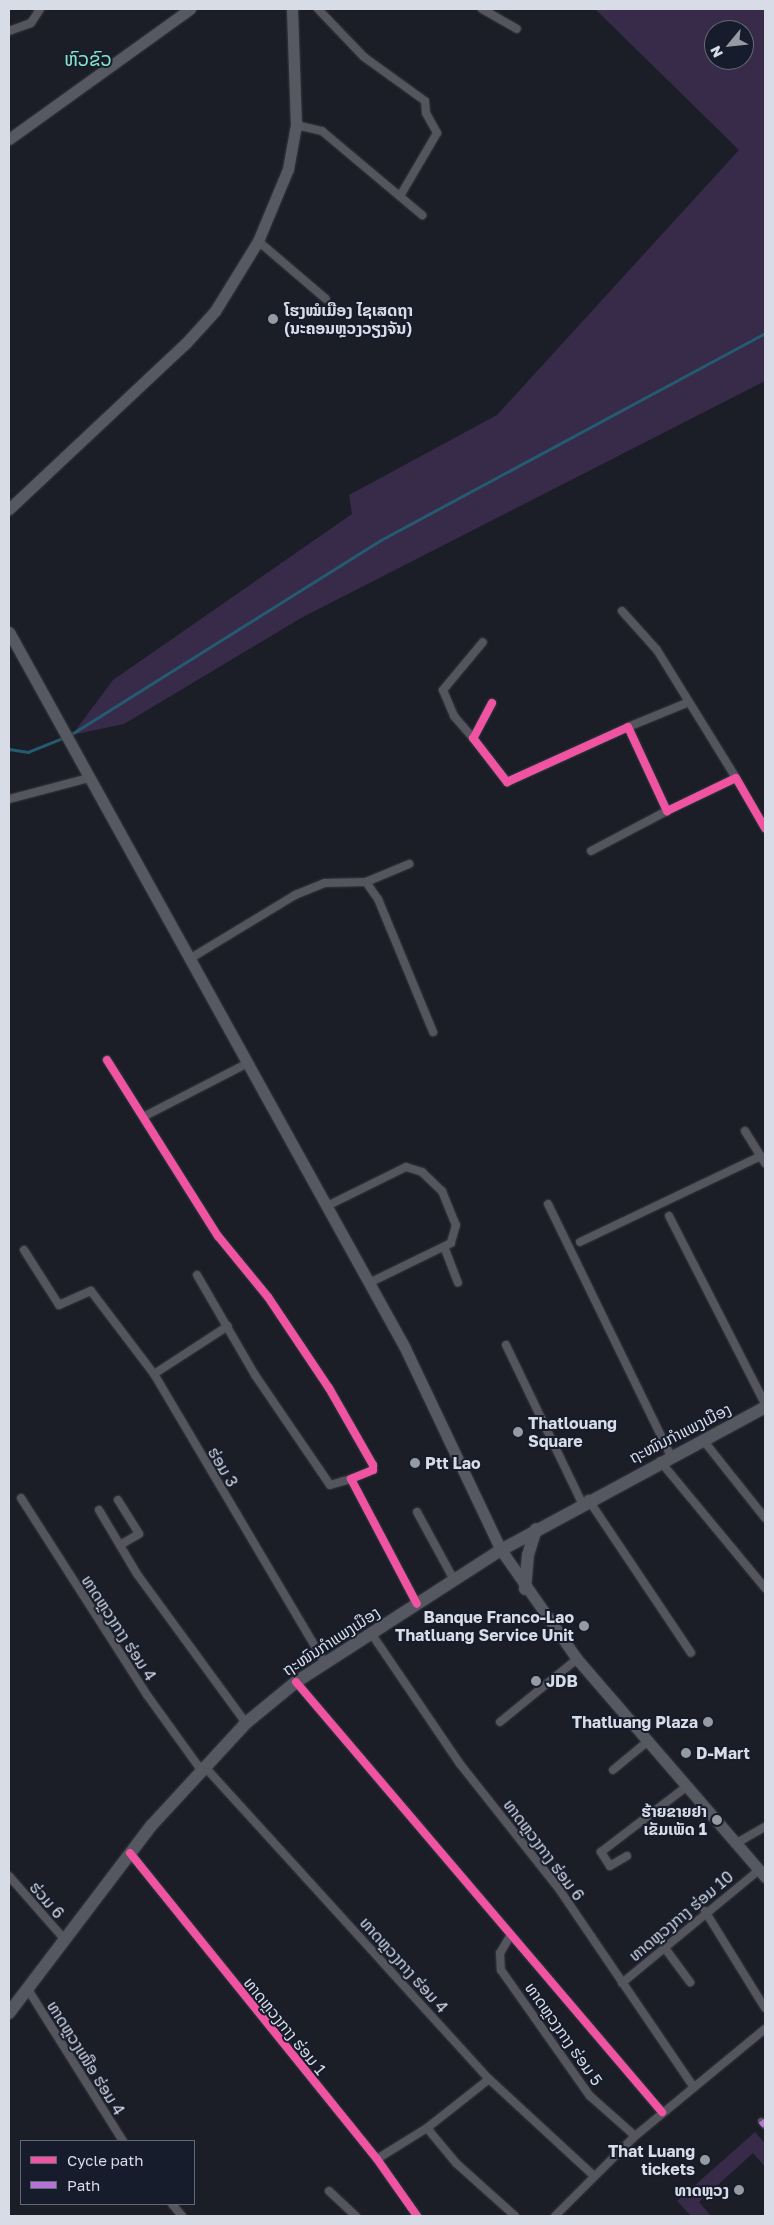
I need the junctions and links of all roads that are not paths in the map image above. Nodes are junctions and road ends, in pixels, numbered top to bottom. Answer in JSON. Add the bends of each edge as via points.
{"nodes":[{"id":1,"x":40,"y":9,"type":"edge"},
{"id":2,"x":190,"y":9,"type":"edge"},
{"id":3,"x":292,"y":9,"type":"edge"},
{"id":4,"x":318,"y":9,"type":"edge"},
{"id":5,"x":482,"y":9,"type":"edge"},
{"id":6,"x":517,"y":28,"type":"dead end"},
{"id":7,"x":9,"y":31,"type":"edge"},
{"id":8,"x":296,"y":126,"type":"junction"},
{"id":9,"x":9,"y":139,"type":"edge"},
{"id":10,"x":400,"y":196,"type":"junction"},
{"id":11,"x":422,"y":215,"type":"dead end"},
{"id":12,"x":258,"y":242,"type":"junction"},
{"id":13,"x":326,"y":299,"type":"dead end"},
{"id":14,"x":9,"y":509,"type":"edge"},
{"id":15,"x":622,"y":611,"type":"dead end"},
{"id":16,"x":9,"y":632,"type":"edge"},
{"id":17,"x":483,"y":642,"type":"dead end"},
{"id":18,"x":689,"y":702,"type":"junction"},
{"id":19,"x":492,"y":703,"type":"dead end"},
{"id":20,"x":628,"y":728,"type":"junction"},
{"id":21,"x":473,"y":738,"type":"junction"},
{"id":22,"x":89,"y":778,"type":"junction"},
{"id":23,"x":736,"y":778,"type":"junction"},
{"id":24,"x":9,"y":799,"type":"edge"},
{"id":25,"x":667,"y":811,"type":"junction"},
{"id":26,"x":765,"y":828,"type":"edge"},
{"id":27,"x":590,"y":851,"type":"dead end"},
{"id":28,"x":410,"y":864,"type":"dead end"},
{"id":29,"x":366,"y":882,"type":"junction"},
{"id":30,"x":191,"y":958,"type":"junction"},
{"id":31,"x":433,"y":1032,"type":"dead end"},
{"id":32,"x":107,"y":1060,"type":"dead end"},
{"id":33,"x":248,"y":1063,"type":"junction"},
{"id":34,"x":143,"y":1117,"type":"junction"},
{"id":35,"x":745,"y":1131,"type":"dead end"},
{"id":36,"x":761,"y":1156,"type":"junction"},
{"id":37,"x":765,"y":1163,"type":"edge"},
{"id":38,"x":548,"y":1204,"type":"dead end"},
{"id":39,"x":327,"y":1206,"type":"junction"},
{"id":40,"x":669,"y":1216,"type":"dead end"},
{"id":41,"x":580,"y":1242,"type":"dead end"},
{"id":42,"x":445,"y":1249,"type":"junction"},
{"id":43,"x":24,"y":1250,"type":"dead end"},
{"id":44,"x":197,"y":1275,"type":"dead end"},
{"id":45,"x":369,"y":1283,"type":"junction"},
{"id":46,"x":458,"y":1283,"type":"dead end"},
{"id":47,"x":228,"y":1326,"type":"junction"},
{"id":48,"x":506,"y":1345,"type":"dead end"},
{"id":49,"x":154,"y":1374,"type":"junction"},
{"id":50,"x":765,"y":1406,"type":"edge"},
{"id":51,"x":703,"y":1440,"type":"junction"},
{"id":52,"x":666,"y":1458,"type":"junction"},
{"id":53,"x":351,"y":1479,"type":"junction"},
{"id":54,"x":21,"y":1498,"type":"dead end"},
{"id":55,"x":118,"y":1500,"type":"dead end"},
{"id":56,"x":585,"y":1501,"type":"junction"},
{"id":57,"x":98,"y":1510,"type":"dead end"},
{"id":58,"x":417,"y":1512,"type":"dead end"},
{"id":59,"x":765,"y":1518,"type":"edge"},
{"id":60,"x":536,"y":1529,"type":"junction"},
{"id":61,"x":120,"y":1545,"type":"junction"},
{"id":62,"x":501,"y":1550,"type":"junction"},
{"id":63,"x":454,"y":1580,"type":"junction"},
{"id":64,"x":525,"y":1588,"type":"junction"},
{"id":65,"x":765,"y":1588,"type":"edge"},
{"id":66,"x":418,"y":1604,"type":"junction"},
{"id":67,"x":371,"y":1633,"type":"junction"},
{"id":68,"x":691,"y":1653,"type":"dead end"},
{"id":69,"x":577,"y":1659,"type":"junction"},
{"id":70,"x":324,"y":1661,"type":"junction"},
{"id":71,"x":296,"y":1682,"type":"junction"},
{"id":72,"x":500,"y":1722,"type":"dead end"},
{"id":73,"x":246,"y":1723,"type":"junction"},
{"id":74,"x":648,"y":1741,"type":"junction"},
{"id":75,"x":203,"y":1768,"type":"junction"},
{"id":76,"x":613,"y":1770,"type":"dead end"},
{"id":77,"x":686,"y":1787,"type":"junction"},
{"id":78,"x":765,"y":1827,"type":"edge"},
{"id":79,"x":735,"y":1844,"type":"junction"},
{"id":80,"x":130,"y":1853,"type":"junction"},
{"id":81,"x":627,"y":1856,"type":"dead end"},
{"id":82,"x":762,"y":1874,"type":"edge"},
{"id":83,"x":9,"y":1876,"type":"edge"},
{"id":84,"x":705,"y":1911,"type":"junction"},
{"id":85,"x":510,"y":1936,"type":"junction"},
{"id":86,"x":65,"y":1940,"type":"junction"},
{"id":87,"x":664,"y":1947,"type":"junction"},
{"id":88,"x":690,"y":1982,"type":"dead end"},
{"id":89,"x":622,"y":1983,"type":"junction"},
{"id":90,"x":27,"y":1988,"type":"junction"},
{"id":91,"x":765,"y":2008,"type":"edge"},
{"id":92,"x":9,"y":2012,"type":"edge"},
{"id":93,"x":765,"y":2029,"type":"edge"},
{"id":94,"x":489,"y":2079,"type":"junction"},
{"id":95,"x":693,"y":2086,"type":"junction"},
{"id":96,"x":662,"y":2112,"type":"junction"},
{"id":97,"x":427,"y":2128,"type":"junction"},
{"id":98,"x":635,"y":2136,"type":"junction"},
{"id":99,"x":122,"y":2140,"type":"edge"},
{"id":100,"x":377,"y":2159,"type":"junction"},
{"id":101,"x":592,"y":2174,"type":"junction"},
{"id":102,"x":329,"y":2191,"type":"dead end"},
{"id":103,"x":173,"y":2205,"type":"edge"},
{"id":104,"x":182,"y":2216,"type":"edge"},
{"id":105,"x":356,"y":2216,"type":"edge"},
{"id":106,"x":417,"y":2216,"type":"edge"},
{"id":107,"x":515,"y":2216,"type":"edge"},
{"id":108,"x":555,"y":2216,"type":"edge"}],
"edges":[{"from":1,"to":7,"type":"street","via":[[32,23]]},
{"from":2,"to":9,"type":"main road"},
{"from":3,"to":8,"type":"main road"},
{"from":4,"to":10,"type":"street","via":[[364,57],[425,101],[426,113],[437,133]]},
{"from":5,"to":6,"type":"street"},
{"from":8,"to":10,"type":"street","via":[[322,131]]},
{"from":8,"to":12,"type":"main road","via":[[288,169]]},
{"from":10,"to":11,"type":"street"},
{"from":12,"to":13,"type":"street"},
{"from":12,"to":14,"type":"main road","via":[[215,311],[185,344]]},
{"from":15,"to":18,"type":"street","via":[[657,650]]},
{"from":16,"to":22,"type":"main road"},
{"from":17,"to":21,"type":"street","via":[[443,690],[454,716]]},
{"from":18,"to":20,"type":"street"},
{"from":18,"to":23,"type":"street"},
{"from":19,"to":21,"type":"street"},
{"from":20,"to":21,"type":"street","via":[[507,782]]},
{"from":20,"to":25,"type":"street"},
{"from":22,"to":24,"type":"street"},
{"from":22,"to":30,"type":"main road"},
{"from":23,"to":25,"type":"street"},
{"from":23,"to":26,"type":"street"},
{"from":25,"to":27,"type":"street"},
{"from":28,"to":29,"type":"street"},
{"from":29,"to":30,"type":"street","via":[[325,884],[296,895]]},
{"from":29,"to":31,"type":"street","via":[[378,899]]},
{"from":30,"to":33,"type":"main road"},
{"from":32,"to":34,"type":"street"},
{"from":33,"to":34,"type":"street"},
{"from":33,"to":39,"type":"main road"},
{"from":34,"to":53,"type":"street","via":[[218,1236],[268,1297],[329,1388],[373,1465],[373,1470]]},
{"from":35,"to":36,"type":"street"},
{"from":36,"to":37,"type":"street"},
{"from":36,"to":41,"type":"street"},
{"from":38,"to":52,"type":"street"},
{"from":39,"to":42,"type":"street","via":[[406,1167],[416,1169],[442,1191],[454,1216],[456,1233]]},
{"from":39,"to":45,"type":"main road"},
{"from":40,"to":50,"type":"street"},
{"from":42,"to":45,"type":"street"},
{"from":42,"to":46,"type":"street"},
{"from":43,"to":49,"type":"street","name":"ຮ່ອມ 3","via":[[59,1305],[91,1291]]},
{"from":44,"to":47,"type":"street"},
{"from":45,"to":62,"type":"main road"},
{"from":47,"to":49,"type":"street"},
{"from":47,"to":53,"type":"street","via":[[330,1485]]},
{"from":48,"to":56,"type":"street"},
{"from":49,"to":70,"type":"street","name":"ຮ່ອມ 3"},
{"from":50,"to":51,"type":"main road","name":"ຖະໜົນກຳແພງເມືອງ"},
{"from":51,"to":52,"type":"main road","name":"ຖະໜົນກຳແພງເມືອງ"},
{"from":51,"to":59,"type":"street"},
{"from":52,"to":56,"type":"main road","name":"ຖະໜົນກຳແພງເມືອງ"},
{"from":52,"to":65,"type":"street"},
{"from":53,"to":66,"type":"street"},
{"from":54,"to":75,"type":"street","name":"ທາດຫຼວງກາງ ຮ່ອມ 4","via":[[146,1695]]},
{"from":55,"to":61,"type":"street","via":[[139,1534]]},
{"from":56,"to":60,"type":"main road","name":"ຖະໜົນກຳແພງເມືອງ"},
{"from":56,"to":68,"type":"street"},
{"from":57,"to":61,"type":"street"},
{"from":58,"to":63,"type":"street"},
{"from":60,"to":62,"type":"main road","name":"ຖະໜົນກຳແພງເມືອງ"},
{"from":60,"to":64,"type":"main road","via":[[528,1555]]},
{"from":61,"to":73,"type":"street"},
{"from":62,"to":63,"type":"main road","name":"ຖະໜົນກຳແພງເມືອງ"},
{"from":62,"to":64,"type":"main road"},
{"from":63,"to":66,"type":"main road","name":"ຖະໜົນກຳແພງເມືອງ"},
{"from":64,"to":69,"type":"main road"},
{"from":66,"to":67,"type":"main road","name":"ຖະໜົນກຳແພງເມືອງ"},
{"from":67,"to":70,"type":"main road","name":"ຖະໜົນກຳແພງເມືອງ"},
{"from":67,"to":89,"type":"street","name":"ທາດຫຼວງກາງ ຮ່ອມ 6","via":[[460,1764],[559,1889]]},
{"from":69,"to":72,"type":"street"},
{"from":69,"to":74,"type":"main road"},
{"from":70,"to":71,"type":"main road","name":"ຖະໜົນກຳແພງເມືອງ"},
{"from":71,"to":73,"type":"main road","name":"ຖະໜົນກຳແພງເມືອງ"},
{"from":71,"to":85,"type":"street"},
{"from":73,"to":75,"type":"main road","name":"ຖະໜົນກຳແພງເມືອງ"},
{"from":74,"to":76,"type":"street"},
{"from":74,"to":77,"type":"main road"},
{"from":75,"to":80,"type":"main road","name":"ຖະໜົນກຳແພງເມືອງ"},
{"from":75,"to":94,"type":"street","name":"ທາດຫຼວງກາງ ຮ່ອມ 4"},
{"from":77,"to":79,"type":"main road"},
{"from":77,"to":81,"type":"street","via":[[601,1852],[610,1866]]},
{"from":78,"to":79,"type":"street"},
{"from":79,"to":82,"type":"main road"},
{"from":80,"to":86,"type":"main road","name":"ຖະໜົນກຳແພງເມືອງ"},
{"from":80,"to":100,"type":"street","name":"ທາດຫຼວງກາງ ຮ່ອມ 1"},
{"from":82,"to":84,"type":"street","name":"ທາດຫຼວງກາງ ຮ່ອມ 10"},
{"from":83,"to":86,"type":"street","name":"ຮ່ວມ 6"},
{"from":84,"to":87,"type":"street","name":"ທາດຫຼວງກາງ ຮ່ອມ 10"},
{"from":84,"to":91,"type":"street"},
{"from":85,"to":96,"type":"street"},
{"from":85,"to":98,"type":"street","name":"ທາດຫຼວງກາງ ຮ່ອມ 5","via":[[500,1953],[501,1970],[590,2096]]},
{"from":86,"to":90,"type":"main road","name":"ຖະໜົນກຳແພງເມືອງ"},
{"from":87,"to":88,"type":"street"},
{"from":87,"to":89,"type":"street","name":"ທາດຫຼວງກາງ ຮ່ອມ 10"},
{"from":89,"to":95,"type":"street","name":"ທາດຫຼວງກາງ ຮ່ອມ 6"},
{"from":90,"to":92,"type":"main road","name":"ຖະໜົນກຳແພງເມືອງ"},
{"from":90,"to":99,"type":"street","name":"ທາດຫຼວງເໜືອ ຮ່ອມ 4"},
{"from":93,"to":95,"type":"street"},
{"from":94,"to":97,"type":"street"},
{"from":94,"to":101,"type":"street","name":"ທາດຫຼວງກາງ ຮ່ອມ 4"},
{"from":95,"to":96,"type":"street"},
{"from":96,"to":98,"type":"street"},
{"from":97,"to":100,"type":"street"},
{"from":97,"to":107,"type":"street","via":[[456,2163]]},
{"from":98,"to":101,"type":"street"},
{"from":100,"to":106,"type":"street","name":"ທາດຫຼວງກາງ ຮ່ອມ 1"},
{"from":101,"to":108,"type":"street"},
{"from":102,"to":105,"type":"street"},
{"from":103,"to":104,"type":"street"}]}
